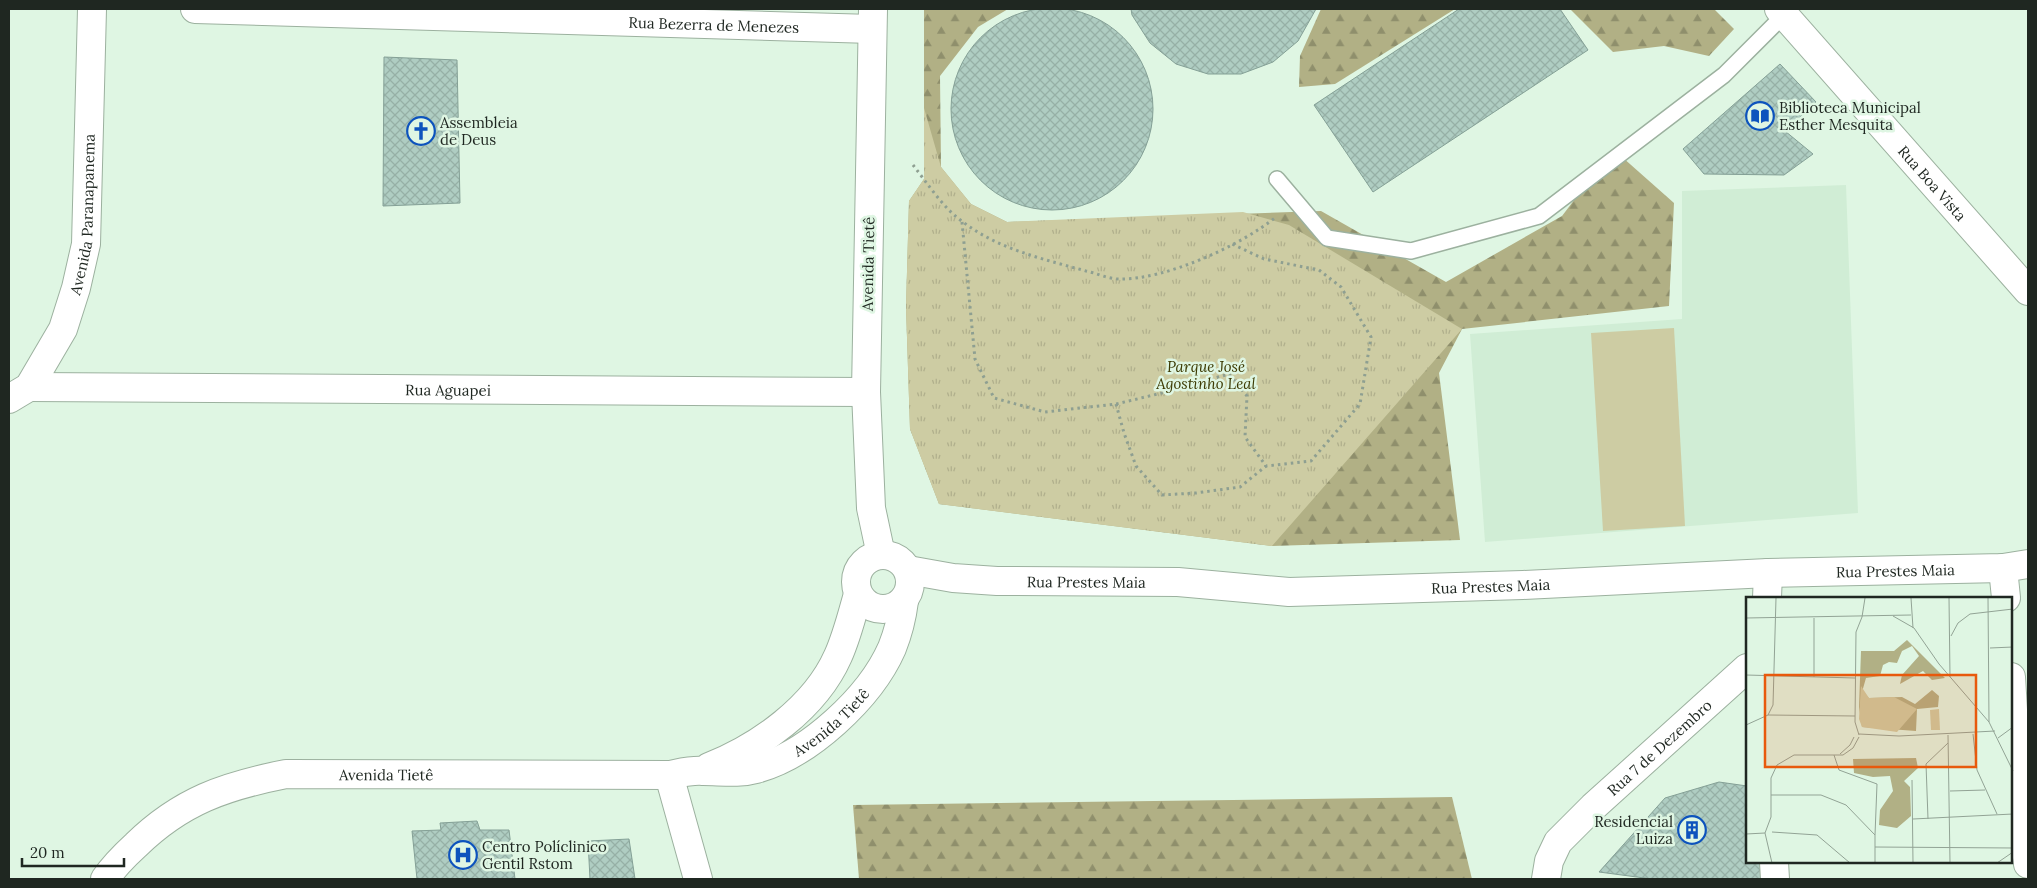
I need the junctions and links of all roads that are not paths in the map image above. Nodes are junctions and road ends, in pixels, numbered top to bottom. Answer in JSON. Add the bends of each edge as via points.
{"nodes":[{"id":1,"x":92,"y":9,"type":"edge"},
{"id":2,"x":195,"y":9,"type":"edge"},
{"id":3,"x":1782,"y":11,"type":"edge"},
{"id":4,"x":471,"y":13,"type":"edge"},
{"id":5,"x":872,"y":19,"type":"edge"},
{"id":6,"x":1277,"y":179,"type":"dead end"},
{"id":7,"x":2028,"y":291,"type":"edge"},
{"id":8,"x":866,"y":392,"type":"junction"},
{"id":9,"x":19,"y":393,"type":"edge"},
{"id":10,"x":871,"y":560,"type":"junction"},
{"id":11,"x":2016,"y":566,"type":"edge"},
{"id":12,"x":1767,"y":586,"type":"edge"},
{"id":13,"x":906,"y":589,"type":"junction"},
{"id":14,"x":858,"y":594,"type":"junction"},
{"id":15,"x":2006,"y":597,"type":"edge"},
{"id":16,"x":1746,"y":669,"type":"edge"},
{"id":17,"x":2012,"y":693,"type":"edge"},
{"id":18,"x":701,"y":770,"type":"junction"},
{"id":19,"x":669,"y":774,"type":"junction"},
{"id":20,"x":1774,"y":863,"type":"edge"},
{"id":21,"x":2028,"y":864,"type":"edge"},
{"id":22,"x":105,"y":879,"type":"edge"},
{"id":23,"x":698,"y":879,"type":"edge"},
{"id":24,"x":1546,"y":879,"type":"edge"},
{"id":25,"x":1775,"y":879,"type":"edge"}],
"edges":[{"from":1,"to":9,"type":"street","name":"Avenida Paranapanema","via":[[86,244],[62,329]]},
{"from":2,"to":4,"type":"street","name":"Rua Bezerra de Menezes"},
{"from":3,"to":6,"type":"lane","via":[[1724,75],[1539,216],[1411,252],[1326,238]]},
{"from":3,"to":7,"type":"street","name":"Rua Boa Vista"},
{"from":4,"to":5,"type":"street","name":"Rua Bezerra de Menezes"},
{"from":5,"to":8,"type":"street","name":"Avenida Tietê"},
{"from":8,"to":9,"type":"street","name":"Rua Aguapei"},
{"from":8,"to":10,"type":"street","name":"Avenida Tietê"},
{"from":10,"to":13,"type":"street","via":[[901,561]]},
{"from":10,"to":14,"type":"street","via":[[857,574]]},
{"from":11,"to":12,"type":"street","name":"Rua Prestes Maia"},
{"from":11,"to":15,"type":"street"},
{"from":12,"to":13,"type":"street","name":"Rua Prestes Maia","via":[[1523,585],[1289,592],[1178,582],[953,578]]},
{"from":13,"to":14,"type":"street","via":[[895,607],[884,610],[864,602]]},
{"from":13,"to":18,"type":"street","name":"Avenida Tietê","via":[[899,628],[879,673],[835,724],[784,759],[756,769],[736,773]]},
{"from":14,"to":18,"type":"street","name":"Avenida Tietê","via":[[837,658],[825,679],[799,709],[764,739]]},
{"from":16,"to":24,"type":"street","name":"Rua 7 de Dezembro","via":[[1558,842],[1549,861]]},
{"from":17,"to":21,"type":"street","via":[[2018,792]]},
{"from":18,"to":19,"type":"street","name":"Avenida Tietê"},
{"from":19,"to":22,"type":"street","name":"Avenida Tietê","via":[[331,773],[277,776],[211,794],[175,811],[113,866]]},
{"from":19,"to":23,"type":"street"},
{"from":20,"to":25,"type":"street"}]}
